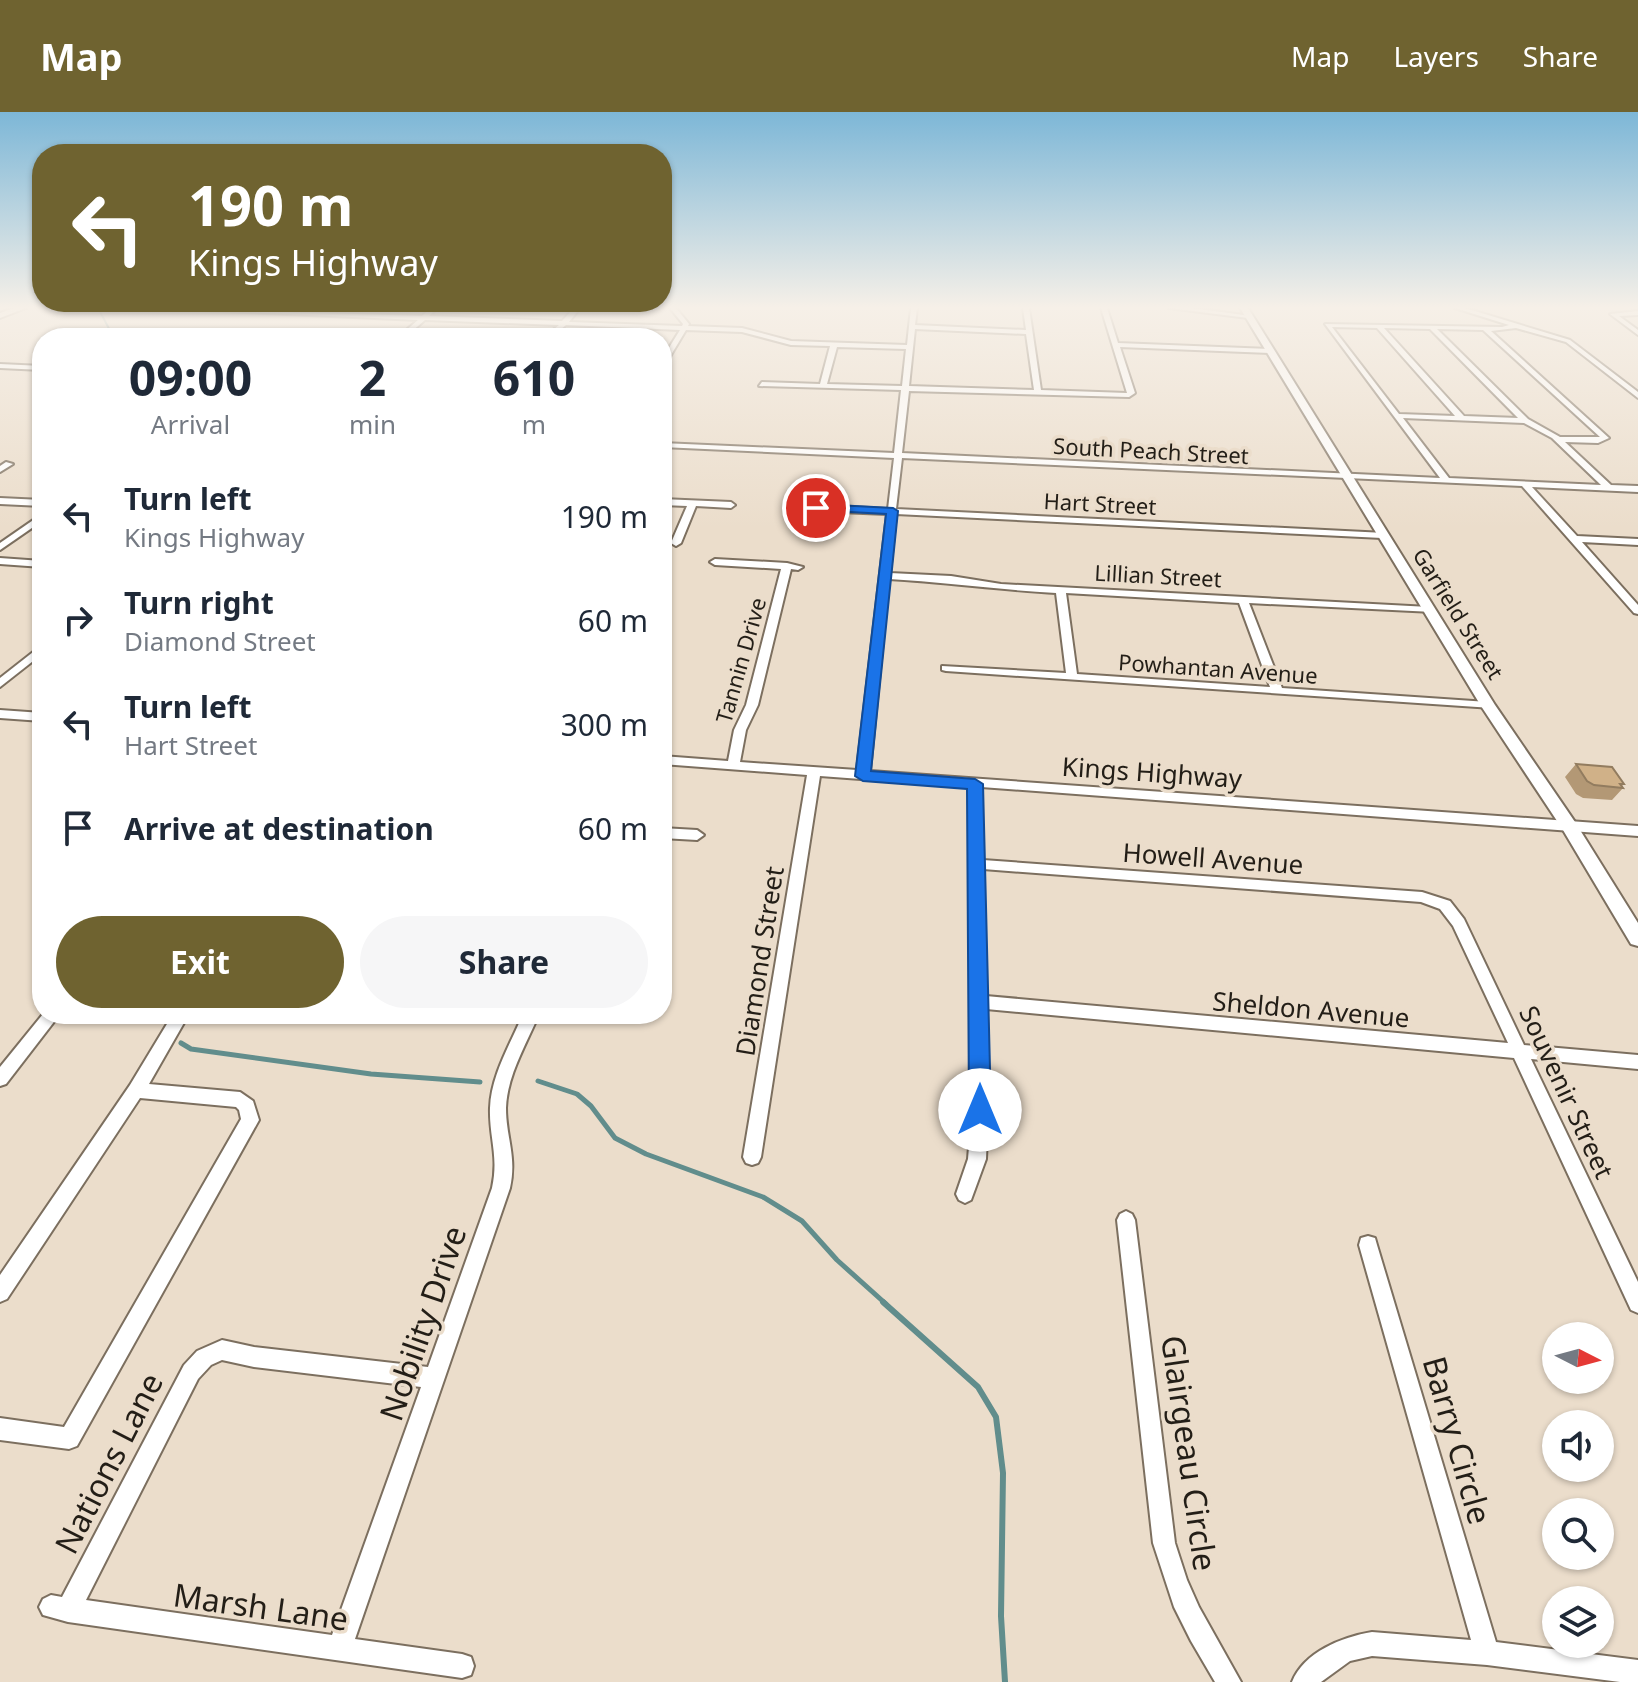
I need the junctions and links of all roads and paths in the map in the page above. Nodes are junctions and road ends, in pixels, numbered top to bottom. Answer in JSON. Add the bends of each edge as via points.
{"nodes":[{"id":1,"x":824,"y":381,"type":"edge"},
{"id":2,"x":906,"y":381,"type":"edge"},
{"id":3,"x":1036,"y":381,"type":"edge"},
{"id":4,"x":1127,"y":381,"type":"edge"},
{"id":5,"x":1288,"y":381,"type":"edge"},
{"id":6,"x":1371,"y":381,"type":"edge"},
{"id":7,"x":1428,"y":381,"type":"edge"},
{"id":8,"x":1485,"y":381,"type":"edge"},
{"id":9,"x":1543,"y":381,"type":"edge"},
{"id":10,"x":1619,"y":381,"type":"edge"},
{"id":11,"x":762,"y":384,"type":"dead end"},
{"id":12,"x":823,"y":385,"type":"junction"},
{"id":13,"x":905,"y":387,"type":"junction"},
{"id":14,"x":1038,"y":393,"type":"junction"},
{"id":15,"x":1638,"y":396,"type":"edge"},
{"id":16,"x":1398,"y":416,"type":"junction"},
{"id":17,"x":1462,"y":419,"type":"junction"},
{"id":18,"x":1525,"y":421,"type":"junction"},
{"id":19,"x":1559,"y":439,"type":"junction"},
{"id":20,"x":672,"y":445,"type":"edge"},
{"id":21,"x":897,"y":456,"type":"junction"},
{"id":22,"x":9,"y":464,"type":"dead end"},
{"id":23,"x":0,"y":470,"type":"edge"},
{"id":24,"x":1345,"y":477,"type":"junction"},
{"id":25,"x":1447,"y":481,"type":"junction"},
{"id":26,"x":1525,"y":484,"type":"junction"},
{"id":27,"x":1609,"y":488,"type":"junction"},
{"id":28,"x":1638,"y":489,"type":"edge"},
{"id":29,"x":0,"y":501,"type":"edge"},
{"id":30,"x":672,"y":502,"type":"edge"},
{"id":31,"x":32,"y":503,"type":"edge"},
{"id":32,"x":693,"y":503,"type":"junction"},
{"id":33,"x":731,"y":505,"type":"dead end"},
{"id":34,"x":816,"y":508,"type":"dead end"},
{"id":35,"x":893,"y":511,"type":"junction"},
{"id":36,"x":32,"y":524,"type":"edge"},
{"id":37,"x":1382,"y":535,"type":"junction"},
{"id":38,"x":1573,"y":539,"type":"junction"},
{"id":39,"x":1638,"y":542,"type":"edge"},
{"id":40,"x":676,"y":543,"type":"dead end"},
{"id":41,"x":0,"y":547,"type":"edge"},
{"id":42,"x":0,"y":561,"type":"edge"},
{"id":43,"x":715,"y":562,"type":"dead end"},
{"id":44,"x":32,"y":563,"type":"edge"},
{"id":45,"x":886,"y":576,"type":"junction"},
{"id":46,"x":1061,"y":590,"type":"junction"},
{"id":47,"x":1243,"y":600,"type":"junction"},
{"id":48,"x":1429,"y":610,"type":"junction"},
{"id":49,"x":1638,"y":611,"type":"edge"},
{"id":50,"x":32,"y":657,"type":"edge"},
{"id":51,"x":946,"y":668,"type":"dead end"},
{"id":52,"x":1072,"y":675,"type":"junction"},
{"id":53,"x":0,"y":684,"type":"edge"},
{"id":54,"x":1277,"y":691,"type":"junction"},
{"id":55,"x":1488,"y":706,"type":"junction"},
{"id":56,"x":0,"y":714,"type":"edge"},
{"id":57,"x":32,"y":716,"type":"edge"},
{"id":58,"x":672,"y":761,"type":"edge"},
{"id":59,"x":733,"y":765,"type":"junction"},
{"id":60,"x":814,"y":772,"type":"junction"},
{"id":61,"x":863,"y":776,"type":"junction"},
{"id":62,"x":975,"y":784,"type":"junction"},
{"id":63,"x":1569,"y":826,"type":"junction"},
{"id":64,"x":1638,"y":831,"type":"edge"},
{"id":65,"x":672,"y":834,"type":"edge"},
{"id":66,"x":697,"y":835,"type":"dead end"},
{"id":67,"x":976,"y":864,"type":"junction"},
{"id":68,"x":1445,"y":905,"type":"joint"},
{"id":69,"x":1638,"y":939,"type":"edge"},
{"id":70,"x":980,"y":1002,"type":"junction"},
{"id":71,"x":44,"y":1024,"type":"edge"},
{"id":72,"x":175,"y":1024,"type":"edge"},
{"id":73,"x":527,"y":1024,"type":"edge"},
{"id":74,"x":1520,"y":1052,"type":"junction"},
{"id":75,"x":1638,"y":1062,"type":"edge"},
{"id":76,"x":0,"y":1079,"type":"edge"},
{"id":77,"x":136,"y":1090,"type":"junction"},
{"id":78,"x":752,"y":1157,"type":"dead end"},
{"id":79,"x":965,"y":1194,"type":"dead end"},
{"id":80,"x":1126,"y":1220,"type":"dead end"},
{"id":81,"x":1368,"y":1245,"type":"dead end"},
{"id":82,"x":0,"y":1292,"type":"edge"},
{"id":83,"x":1638,"y":1303,"type":"edge"},
{"id":84,"x":434,"y":1378,"type":"junction"},
{"id":85,"x":0,"y":1429,"type":"edge"},
{"id":86,"x":60,"y":1609,"type":"joint"},
{"id":87,"x":339,"y":1649,"type":"junction"},
{"id":88,"x":1487,"y":1653,"type":"junction"},
{"id":89,"x":462,"y":1666,"type":"dead end"},
{"id":90,"x":1638,"y":1672,"type":"edge"},
{"id":91,"x":1229,"y":1682,"type":"edge"},
{"id":92,"x":1304,"y":1682,"type":"edge"}],
"edges":[{"from":1,"to":12,"type":"street"},
{"from":2,"to":13,"type":"street"},
{"from":3,"to":14,"type":"street"},
{"from":4,"to":14,"type":"street","via":[[1129,395]]},
{"from":5,"to":24,"type":"main road","name":"Garfield Street"},
{"from":6,"to":16,"type":"street"},
{"from":7,"to":17,"type":"street"},
{"from":8,"to":18,"type":"street"},
{"from":9,"to":19,"type":"street","via":[[1605,438]]},
{"from":10,"to":15,"type":"street"},
{"from":11,"to":12,"type":"street"},
{"from":12,"to":13,"type":"street"},
{"from":13,"to":14,"type":"street"},
{"from":13,"to":21,"type":"street"},
{"from":16,"to":17,"type":"street"},
{"from":16,"to":25,"type":"street"},
{"from":17,"to":18,"type":"street"},
{"from":18,"to":19,"type":"street"},
{"from":19,"to":27,"type":"street"},
{"from":20,"to":21,"type":"street","name":"South Peach Street"},
{"from":21,"to":24,"type":"street","name":"South Peach Street"},
{"from":21,"to":35,"type":"street"},
{"from":22,"to":23,"type":"street"},
{"from":24,"to":25,"type":"street","name":"South Peach Street"},
{"from":24,"to":37,"type":"main road","name":"Garfield Street"},
{"from":25,"to":26,"type":"street","name":"South Peach Street"},
{"from":26,"to":27,"type":"street","name":"South Peach Street"},
{"from":26,"to":38,"type":"street"},
{"from":27,"to":28,"type":"street","name":"South Peach Street"},
{"from":29,"to":31,"type":"street"},
{"from":30,"to":32,"type":"street"},
{"from":32,"to":33,"type":"street"},
{"from":32,"to":40,"type":"street"},
{"from":34,"to":35,"type":"street","name":"Hart Street"},
{"from":35,"to":37,"type":"street","name":"Hart Street"},
{"from":35,"to":45,"type":"street"},
{"from":36,"to":41,"type":"street"},
{"from":37,"to":48,"type":"main road","name":"Garfield Street"},
{"from":38,"to":39,"type":"street"},
{"from":38,"to":49,"type":"street"},
{"from":42,"to":44,"type":"street"},
{"from":43,"to":59,"type":"street","name":"Tannin Drive","via":[[793,566]]},
{"from":45,"to":46,"type":"street","name":"Lillian Street"},
{"from":45,"to":61,"type":"street"},
{"from":46,"to":47,"type":"street","name":"Lillian Street"},
{"from":46,"to":52,"type":"street"},
{"from":47,"to":48,"type":"street","name":"Lillian Street"},
{"from":47,"to":54,"type":"street"},
{"from":48,"to":55,"type":"main road","name":"Garfield Street"},
{"from":50,"to":53,"type":"street"},
{"from":51,"to":52,"type":"street","name":"Powhantan Avenue"},
{"from":52,"to":54,"type":"street","name":"Powhantan Avenue"},
{"from":54,"to":55,"type":"street","name":"Powhantan Avenue"},
{"from":55,"to":63,"type":"main road","name":"Garfield Street"},
{"from":56,"to":57,"type":"street"},
{"from":58,"to":59,"type":"street","name":"Kings Highway"},
{"from":59,"to":60,"type":"street","name":"Kings Highway"},
{"from":60,"to":61,"type":"street","name":"Kings Highway"},
{"from":60,"to":78,"type":"street","name":"Diamond Street"},
{"from":61,"to":62,"type":"street","name":"Kings Highway"},
{"from":62,"to":63,"type":"street","name":"Kings Highway"},
{"from":62,"to":67,"type":"street"},
{"from":63,"to":64,"type":"street","name":"Kings Highway"},
{"from":63,"to":69,"type":"main road","name":"Garfield Street"},
{"from":65,"to":66,"type":"street"},
{"from":67,"to":68,"type":"street","name":"Howell Avenue","via":[[1422,897]]},
{"from":67,"to":70,"type":"street"},
{"from":68,"to":74,"type":"street","name":"Souvenir Street","via":[[1459,923]]},
{"from":70,"to":74,"type":"street","name":"Sheldon Avenue"},
{"from":70,"to":79,"type":"street","via":[[977,1159]]},
{"from":71,"to":76,"type":"street"},
{"from":72,"to":77,"type":"street"},
{"from":73,"to":84,"type":"street","name":"Nobility Drive","via":[[500,1094],[507,1154],[504,1178]]},
{"from":74,"to":75,"type":"street","name":"Sheldon Avenue"},
{"from":74,"to":83,"type":"street","name":"Souvenir Street"},
{"from":77,"to":82,"type":"street"},
{"from":77,"to":85,"type":"street","via":[[240,1100],[250,1120],[69,1438]]},
{"from":80,"to":91,"type":"street","name":"Glairgeau Circle","via":[[1164,1543],[1190,1617]]},
{"from":81,"to":88,"type":"street","name":"Barry Circle"},
{"from":84,"to":86,"type":"street","name":"Nations Lane","via":[[213,1352],[191,1372]]},
{"from":84,"to":87,"type":"street","name":"Nobility Drive"},
{"from":86,"to":87,"type":"street","name":"Marsh Lane"},
{"from":87,"to":89,"type":"street","name":"Marsh Lane"},
{"from":88,"to":90,"type":"street"},
{"from":88,"to":92,"type":"street","via":[[1354,1646],[1331,1656]]}]}
